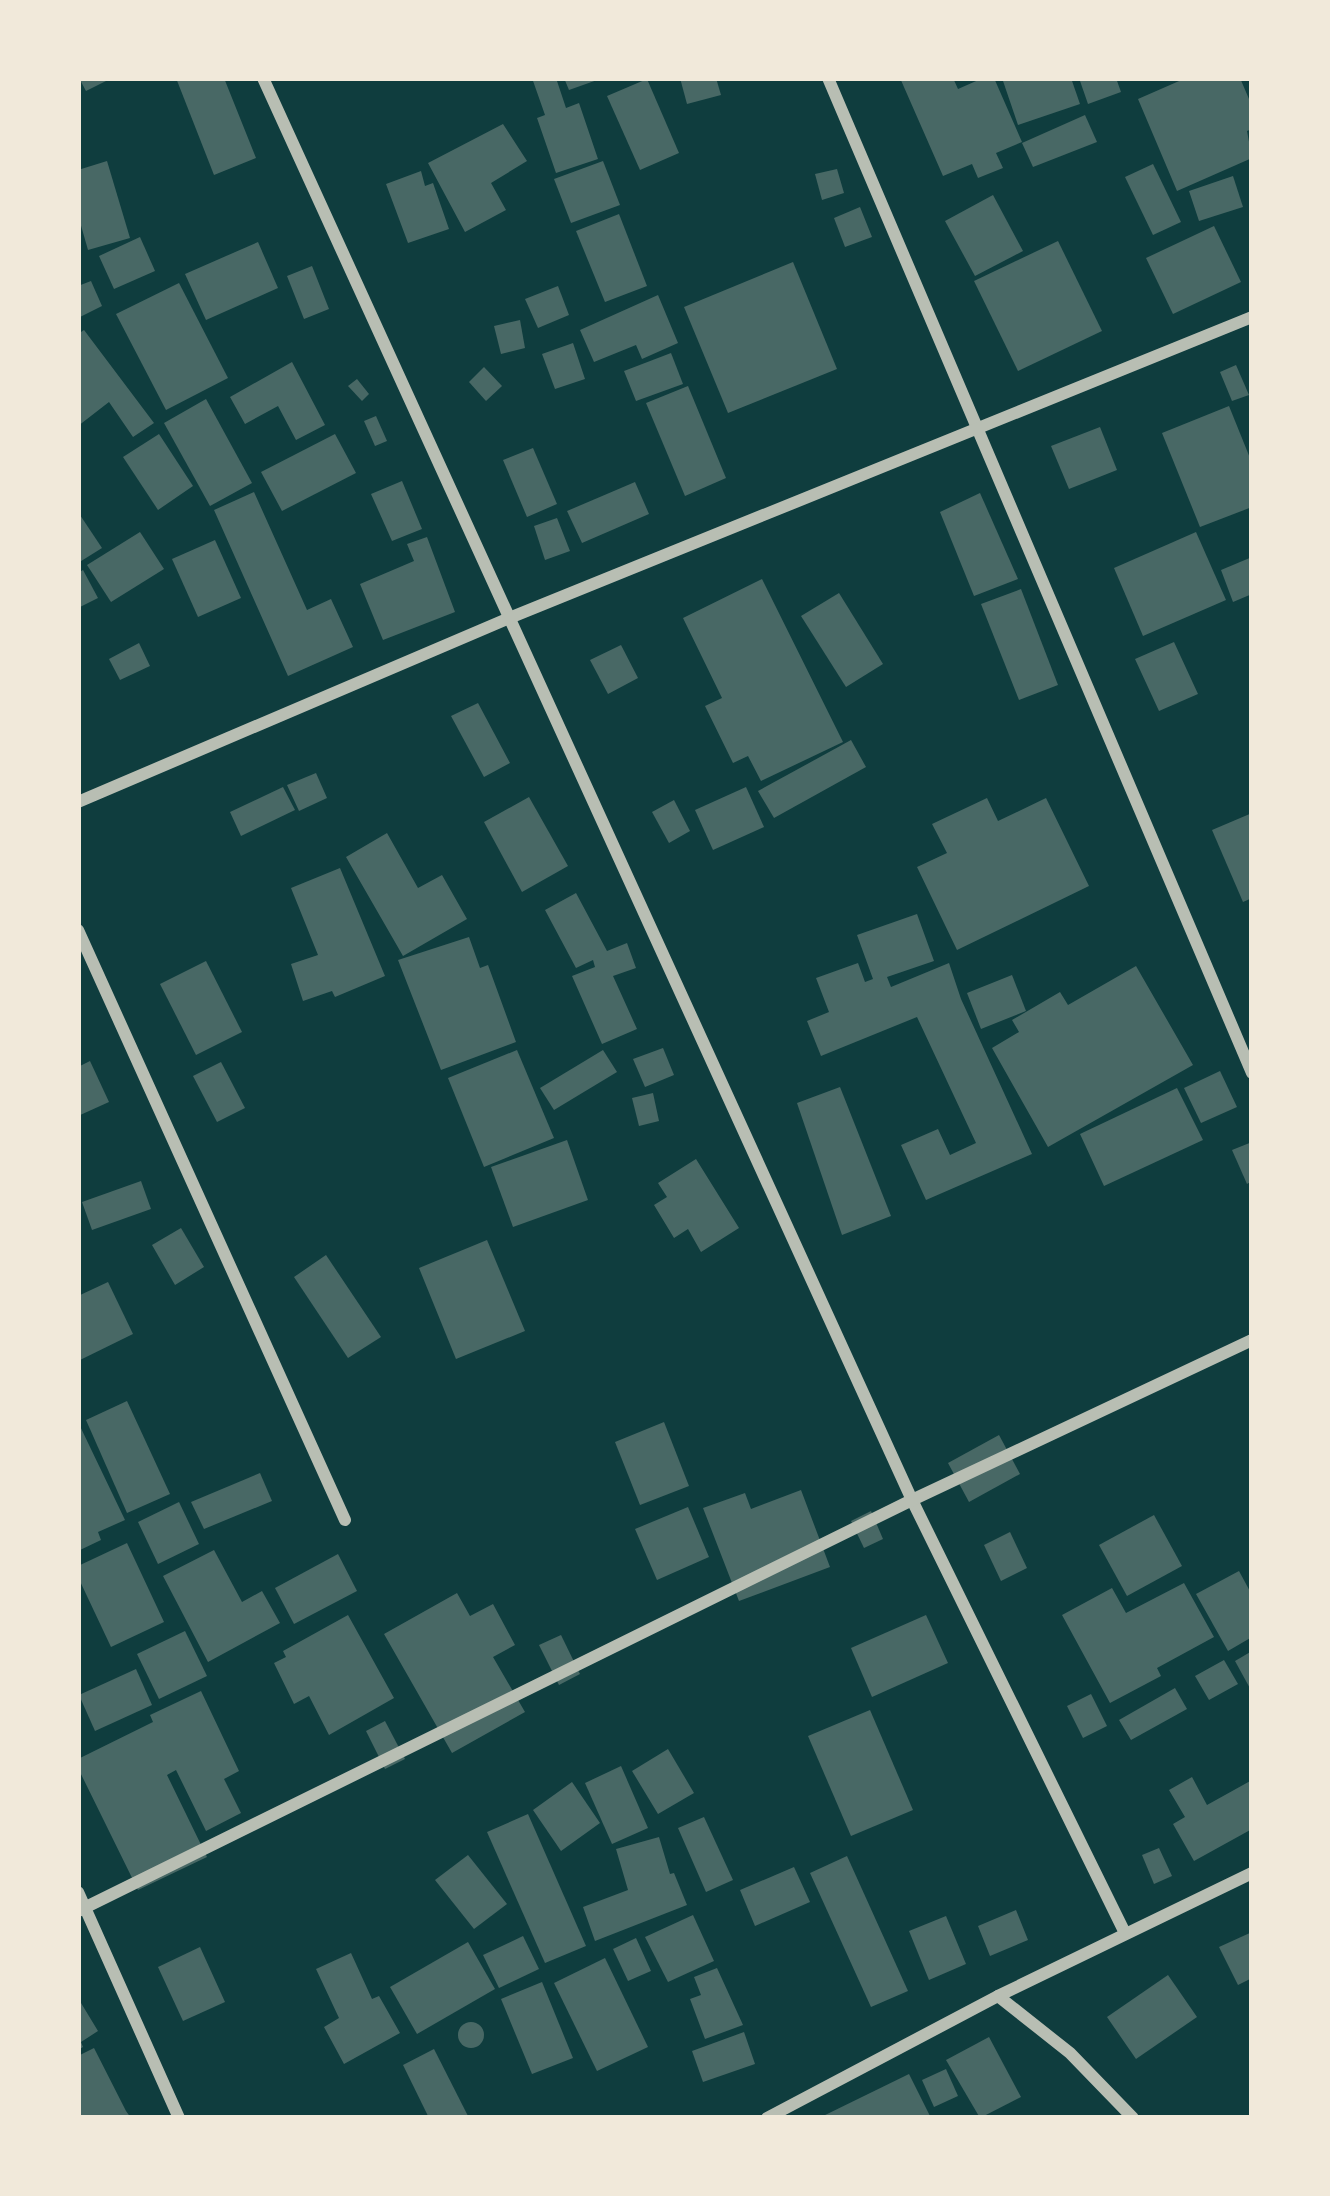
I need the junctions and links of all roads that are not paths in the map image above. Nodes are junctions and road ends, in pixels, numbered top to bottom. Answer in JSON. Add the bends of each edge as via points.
{"nodes":[{"id":1,"x":263,"y":78,"type":"edge"},
{"id":2,"x":828,"y":78,"type":"edge"},
{"id":3,"x":1252,"y":317,"type":"edge"},
{"id":4,"x":976,"y":429,"type":"junction"},
{"id":5,"x":507,"y":619,"type":"junction"},
{"id":6,"x":78,"y":802,"type":"edge"},
{"id":7,"x":78,"y":930,"type":"edge"},
{"id":8,"x":1252,"y":1073,"type":"edge"},
{"id":9,"x":1252,"y":1340,"type":"edge"},
{"id":10,"x":912,"y":1500,"type":"junction"},
{"id":11,"x":345,"y":1520,"type":"dead end"},
{"id":12,"x":1252,"y":1873,"type":"edge"},
{"id":13,"x":78,"y":1892,"type":"edge"},
{"id":14,"x":82,"y":1909,"type":"edge"},
{"id":15,"x":1125,"y":1933,"type":"junction"},
{"id":16,"x":998,"y":1996,"type":"junction"},
{"id":17,"x":179,"y":2118,"type":"edge"},
{"id":18,"x":766,"y":2118,"type":"edge"},
{"id":19,"x":1133,"y":2118,"type":"edge"}],
"edges":[{"from":1,"to":5,"type":"street"},
{"from":2,"to":4,"type":"street"},
{"from":3,"to":4,"type":"street"},
{"from":4,"to":5,"type":"street"},
{"from":4,"to":8,"type":"street"},
{"from":5,"to":6,"type":"street"},
{"from":5,"to":10,"type":"street"},
{"from":7,"to":11,"type":"street"},
{"from":9,"to":10,"type":"street"},
{"from":10,"to":14,"type":"street"},
{"from":10,"to":15,"type":"street"},
{"from":12,"to":15,"type":"street"},
{"from":13,"to":14,"type":"street"},
{"from":14,"to":17,"type":"street"},
{"from":15,"to":16,"type":"street"},
{"from":16,"to":18,"type":"street"},
{"from":16,"to":19,"type":"street"}]}
